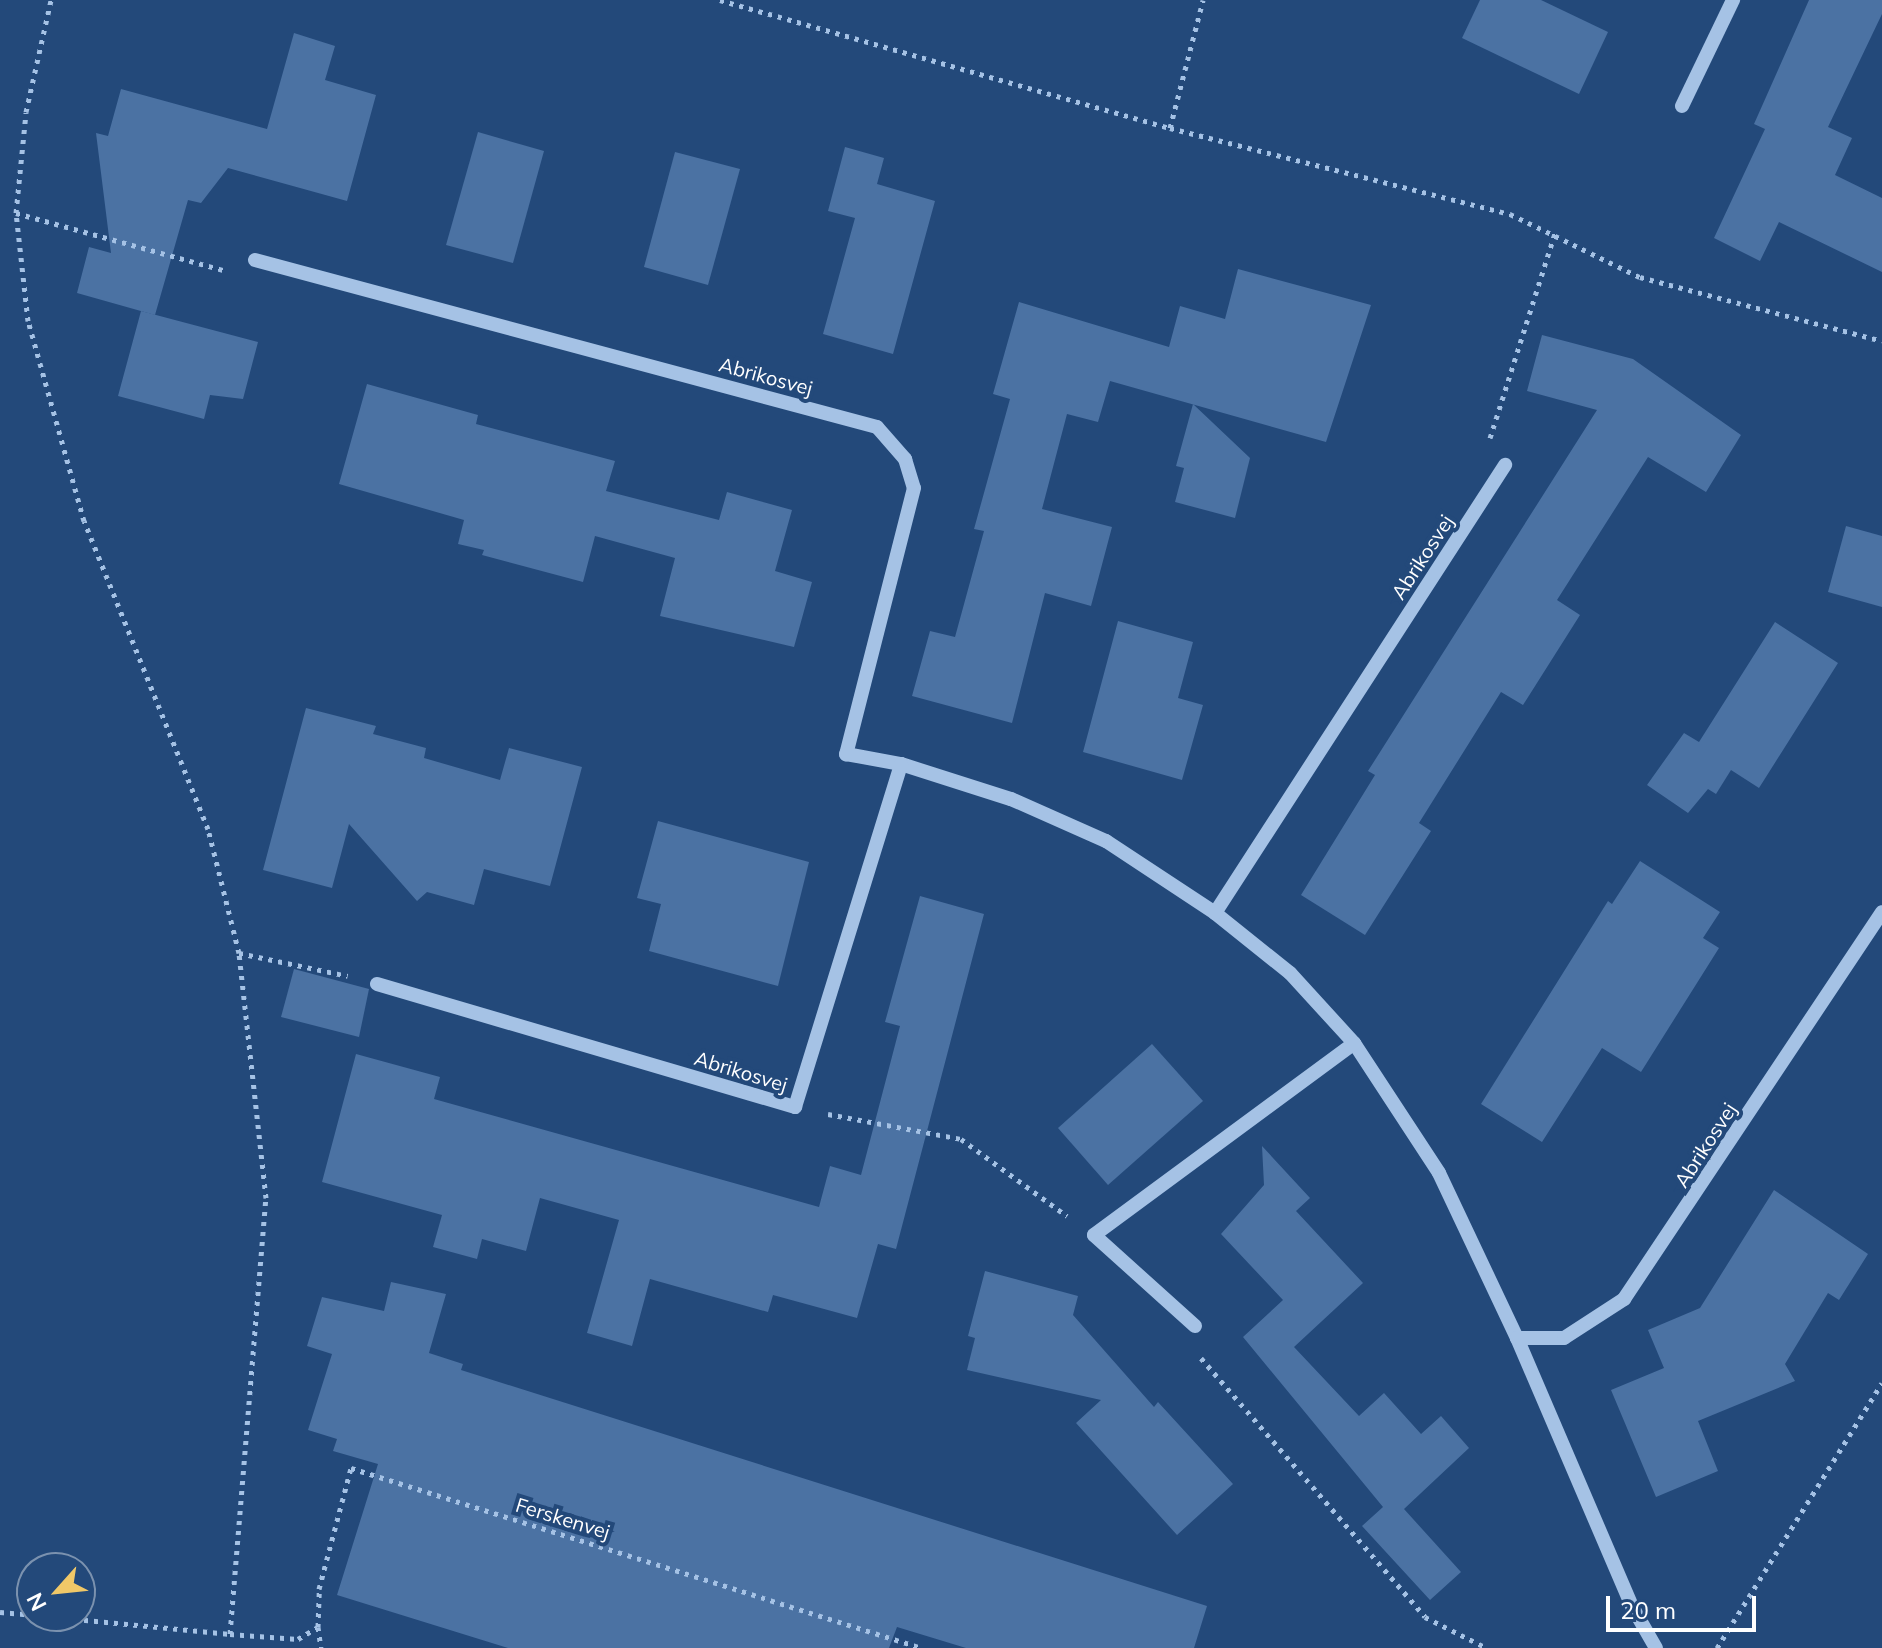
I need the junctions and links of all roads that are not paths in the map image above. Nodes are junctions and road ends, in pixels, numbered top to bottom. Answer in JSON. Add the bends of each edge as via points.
{"nodes":[{"id":1,"x":1733,"y":0,"type":"edge"},
{"id":2,"x":1682,"y":106,"type":"dead end"},
{"id":3,"x":255,"y":260,"type":"road end"},
{"id":4,"x":1505,"y":465,"type":"road end"},
{"id":5,"x":901,"y":764,"type":"junction"},
{"id":6,"x":1882,"y":912,"type":"edge"},
{"id":7,"x":1215,"y":913,"type":"junction"},
{"id":8,"x":377,"y":984,"type":"road end"},
{"id":9,"x":1354,"y":1043,"type":"junction"},
{"id":10,"x":1195,"y":1326,"type":"road end"},
{"id":11,"x":1517,"y":1338,"type":"junction"},
{"id":12,"x":1656,"y":1648,"type":"edge"}],
"edges":[{"from":1,"to":2,"type":"street"},
{"from":3,"to":5,"type":"street","name":"Abrikosvej","via":[[877,427],[905,459],[914,488],[846,754]]},
{"from":4,"to":7,"type":"street","name":"Abrikosvej"},
{"from":5,"to":7,"type":"street","name":"Abrikosvej","via":[[1011,799],[1106,841]]},
{"from":5,"to":8,"type":"street","name":"Abrikosvej","via":[[795,1107]]},
{"from":6,"to":11,"type":"street","name":"Abrikosvej","via":[[1624,1299],[1564,1338]]},
{"from":7,"to":9,"type":"street","name":"Abrikosvej","via":[[1290,973]]},
{"from":9,"to":10,"type":"street","via":[[1094,1235]]},
{"from":9,"to":11,"type":"street","name":"Abrikosvej","via":[[1439,1173]]},
{"from":11,"to":12,"type":"street","name":"Abrikosvej","via":[[1633,1608]]}]}
